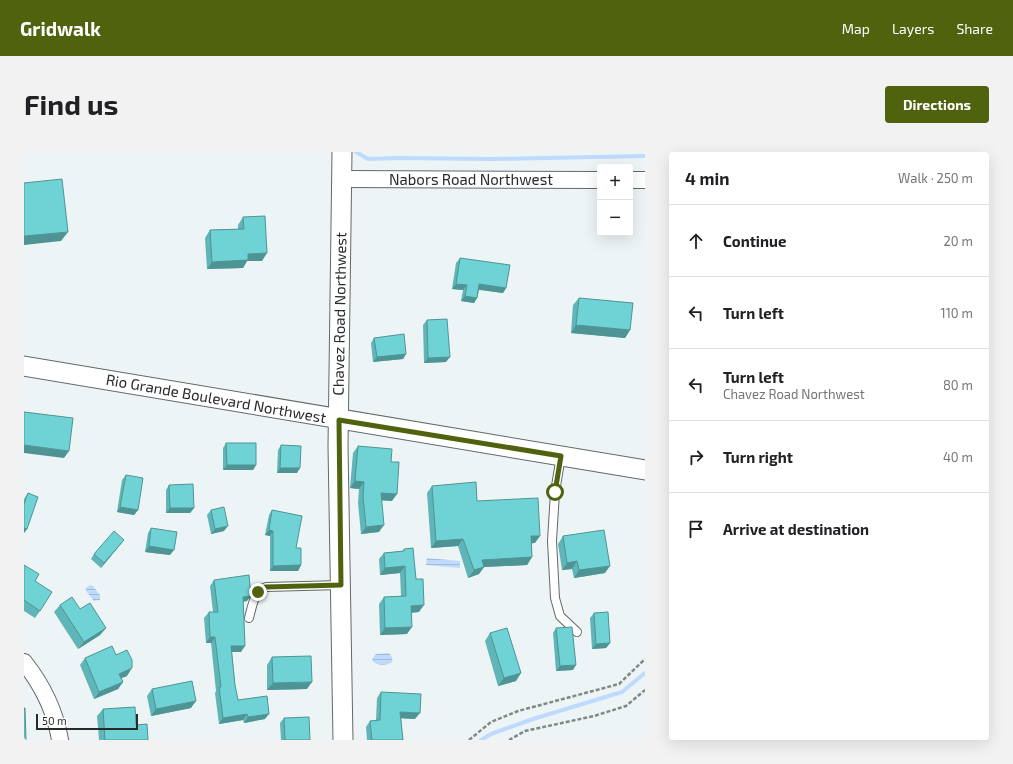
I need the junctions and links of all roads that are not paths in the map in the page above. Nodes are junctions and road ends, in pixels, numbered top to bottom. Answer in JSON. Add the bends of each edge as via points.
{"nodes":[{"id":1,"x":342,"y":152,"type":"edge"},
{"id":2,"x":342,"y":179,"type":"junction"},
{"id":3,"x":597,"y":180,"type":"edge"},
{"id":4,"x":633,"y":180,"type":"edge"},
{"id":5,"x":645,"y":180,"type":"edge"},
{"id":6,"x":24,"y":366,"type":"edge"},
{"id":7,"x":339,"y":420,"type":"junction"},
{"id":8,"x":561,"y":456,"type":"junction"},
{"id":9,"x":645,"y":470,"type":"edge"},
{"id":10,"x":341,"y":585,"type":"junction"},
{"id":11,"x":249,"y":618,"type":"dead end"},
{"id":12,"x":577,"y":632,"type":"dead end"},
{"id":13,"x":24,"y":662,"type":"edge"},
{"id":14,"x":60,"y":740,"type":"edge"},
{"id":15,"x":343,"y":740,"type":"edge"}],
"edges":[{"from":1,"to":2,"type":"street","name":"Chavez Road Northwest"},
{"from":2,"to":3,"type":"street","name":"Nabors Road Northwest"},
{"from":2,"to":7,"type":"street","name":"Chavez Road Northwest"},
{"from":4,"to":5,"type":"street"},
{"from":6,"to":7,"type":"street","name":"Rio Grande Boulevard Northwest"},
{"from":7,"to":8,"type":"street","name":"Rio Grande Boulevard Northwest"},
{"from":7,"to":10,"type":"street","name":"Chavez Road Northwest"},
{"from":8,"to":9,"type":"street","name":"Rio Grande Boulevard Northwest"},
{"from":8,"to":12,"type":"lane","via":[[555,492],[552,542],[555,598],[560,616]]},
{"from":10,"to":11,"type":"lane","via":[[261,588]]},
{"from":10,"to":15,"type":"street","name":"Chavez Road Northwest"},
{"from":13,"to":14,"type":"street","via":[[34,674],[50,703]]}]}
